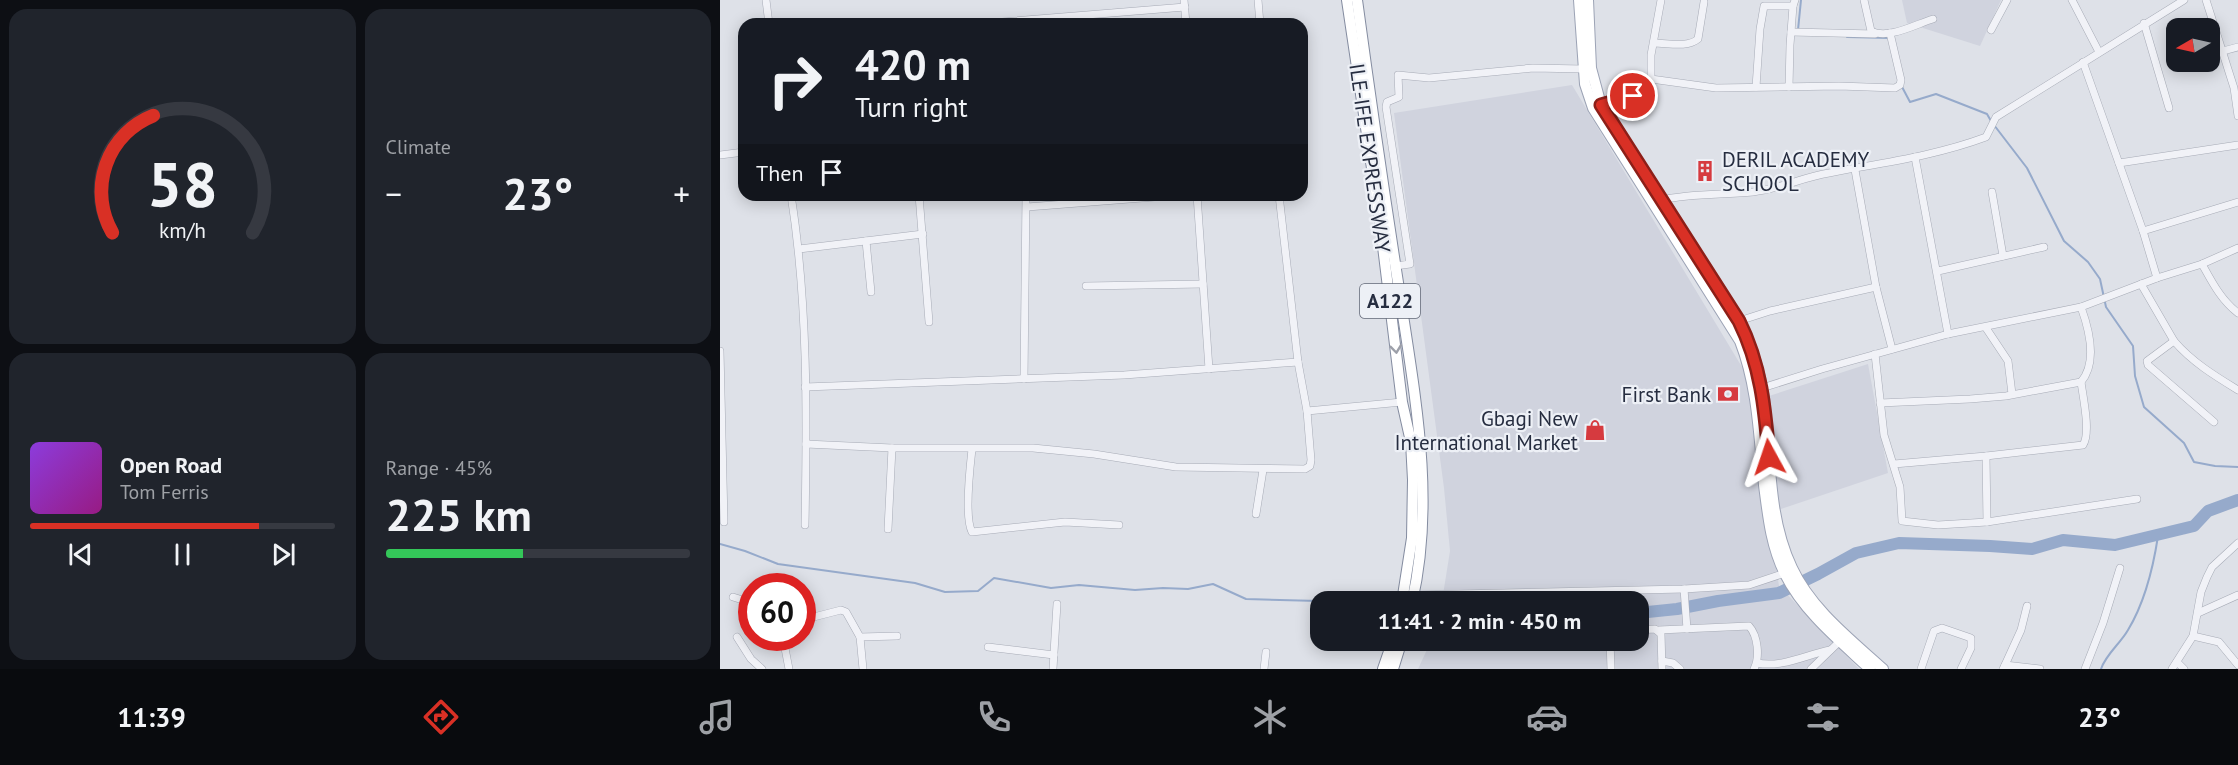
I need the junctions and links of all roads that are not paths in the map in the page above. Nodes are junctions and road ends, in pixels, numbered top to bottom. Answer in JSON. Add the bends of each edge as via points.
{"nodes":[{"id":1,"x":766,"y":0,"type":"edge"},
{"id":2,"x":1258,"y":0,"type":"edge"},
{"id":3,"x":1347,"y":0,"type":"edge"},
{"id":4,"x":1357,"y":0,"type":"edge"},
{"id":5,"x":1579,"y":0,"type":"edge"},
{"id":6,"x":1588,"y":0,"type":"edge"},
{"id":7,"x":1661,"y":0,"type":"edge"},
{"id":8,"x":1864,"y":0,"type":"edge"},
{"id":9,"x":2007,"y":0,"type":"edge"},
{"id":10,"x":2072,"y":0,"type":"edge"},
{"id":11,"x":2184,"y":0,"type":"edge"},
{"id":12,"x":2206,"y":0,"type":"edge"},
{"id":13,"x":1704,"y":2,"type":"dead end"},
{"id":14,"x":1794,"y":3,"type":"edge"},
{"id":15,"x":1184,"y":4,"type":"edge"},
{"id":16,"x":1116,"y":14,"type":"junction"},
{"id":17,"x":769,"y":18,"type":"edge"},
{"id":18,"x":1066,"y":18,"type":"edge"},
{"id":19,"x":1115,"y":18,"type":"edge"},
{"id":20,"x":1260,"y":18,"type":"edge"},
{"id":21,"x":1933,"y":19,"type":"dead end"},
{"id":22,"x":2144,"y":23,"type":"junction"},
{"id":23,"x":1991,"y":30,"type":"dead end"},
{"id":24,"x":1791,"y":32,"type":"junction"},
{"id":25,"x":1890,"y":33,"type":"junction"},
{"id":26,"x":1875,"y":34,"type":"junction"},
{"id":27,"x":1654,"y":43,"type":"junction"},
{"id":28,"x":2238,"y":47,"type":"edge"},
{"id":29,"x":2223,"y":51,"type":"junction"},
{"id":30,"x":2098,"y":52,"type":"junction"},
{"id":31,"x":2083,"y":62,"type":"junction"},
{"id":32,"x":1583,"y":69,"type":"junction"},
{"id":33,"x":1652,"y":79,"type":"junction"},
{"id":34,"x":1756,"y":87,"type":"junction"},
{"id":35,"x":1789,"y":87,"type":"junction"},
{"id":36,"x":1601,"y":105,"type":"junction"},
{"id":37,"x":2169,"y":108,"type":"dead end"},
{"id":38,"x":2238,"y":116,"type":"edge"},
{"id":39,"x":2238,"y":145,"type":"edge"},
{"id":40,"x":738,"y":153,"type":"edge"},
{"id":41,"x":720,"y":155,"type":"edge"},
{"id":42,"x":1915,"y":157,"type":"junction"},
{"id":43,"x":2119,"y":163,"type":"junction"},
{"id":44,"x":1855,"y":170,"type":"junction"},
{"id":45,"x":1992,"y":192,"type":"dead end"},
{"id":46,"x":792,"y":201,"type":"edge"},
{"id":47,"x":919,"y":201,"type":"edge"},
{"id":48,"x":1026,"y":201,"type":"edge"},
{"id":49,"x":1069,"y":201,"type":"edge"},
{"id":50,"x":1197,"y":201,"type":"edge"},
{"id":51,"x":1280,"y":201,"type":"edge"},
{"id":52,"x":1661,"y":201,"type":"junction"},
{"id":53,"x":2238,"y":201,"type":"edge"},
{"id":54,"x":1027,"y":207,"type":"junction"},
{"id":55,"x":2143,"y":231,"type":"junction"},
{"id":56,"x":922,"y":234,"type":"junction"},
{"id":57,"x":866,"y":241,"type":"junction"},
{"id":58,"x":2044,"y":247,"type":"dead end"},
{"id":59,"x":2238,"y":248,"type":"edge"},
{"id":60,"x":799,"y":249,"type":"junction"},
{"id":61,"x":2003,"y":256,"type":"junction"},
{"id":62,"x":1694,"y":259,"type":"junction"},
{"id":63,"x":2202,"y":264,"type":"junction"},
{"id":64,"x":1395,"y":266,"type":"junction"},
{"id":65,"x":1938,"y":271,"type":"junction"},
{"id":66,"x":2157,"y":278,"type":"junction"},
{"id":67,"x":1203,"y":284,"type":"junction"},
{"id":68,"x":2140,"y":284,"type":"junction"},
{"id":69,"x":1086,"y":286,"type":"dead end"},
{"id":70,"x":1876,"y":287,"type":"junction"},
{"id":71,"x":872,"y":292,"type":"dead end"},
{"id":72,"x":2081,"y":307,"type":"junction"},
{"id":73,"x":2238,"y":313,"type":"edge"},
{"id":74,"x":1739,"y":321,"type":"junction"},
{"id":75,"x":929,"y":322,"type":"dead end"},
{"id":76,"x":1986,"y":328,"type":"junction"},
{"id":77,"x":1948,"y":334,"type":"junction"},
{"id":78,"x":2174,"y":341,"type":"junction"},
{"id":79,"x":1892,"y":349,"type":"junction"},
{"id":80,"x":720,"y":351,"type":"edge"},
{"id":81,"x":1875,"y":354,"type":"junction"},
{"id":82,"x":1298,"y":362,"type":"junction"},
{"id":83,"x":1209,"y":369,"type":"junction"},
{"id":84,"x":1024,"y":379,"type":"junction"},
{"id":85,"x":2081,"y":382,"type":"junction"},
{"id":86,"x":805,"y":387,"type":"junction"},
{"id":87,"x":1762,"y":388,"type":"junction"},
{"id":88,"x":2238,"y":390,"type":"edge"},
{"id":89,"x":2012,"y":394,"type":"junction"},
{"id":90,"x":1402,"y":402,"type":"junction"},
{"id":91,"x":1880,"y":403,"type":"junction"},
{"id":92,"x":1307,"y":411,"type":"junction"},
{"id":93,"x":2214,"y":422,"type":"dead end"},
{"id":94,"x":806,"y":444,"type":"junction"},
{"id":95,"x":892,"y":448,"type":"junction"},
{"id":96,"x":972,"y":449,"type":"junction"},
{"id":97,"x":1986,"y":456,"type":"junction"},
{"id":98,"x":1894,"y":464,"type":"junction"},
{"id":99,"x":1263,"y":470,"type":"junction"},
{"id":100,"x":2137,"y":499,"type":"dead end"},
{"id":101,"x":1256,"y":514,"type":"dead end"},
{"id":102,"x":724,"y":522,"type":"dead end"},
{"id":103,"x":1987,"y":522,"type":"junction"},
{"id":104,"x":805,"y":525,"type":"dead end"},
{"id":105,"x":1119,"y":525,"type":"dead end"},
{"id":106,"x":888,"y":530,"type":"dead end"},
{"id":107,"x":1774,"y":533,"type":"junction"},
{"id":108,"x":2238,"y":543,"type":"edge"},
{"id":109,"x":2120,"y":568,"type":"dead end"},
{"id":110,"x":1796,"y":585,"type":"junction"},
{"id":111,"x":1404,"y":591,"type":"edge"},
{"id":112,"x":1414,"y":591,"type":"edge"},
{"id":113,"x":1684,"y":591,"type":"junction"},
{"id":114,"x":1649,"y":592,"type":"edge"},
{"id":115,"x":2238,"y":595,"type":"edge"},
{"id":116,"x":733,"y":597,"type":"dead end"},
{"id":117,"x":738,"y":599,"type":"edge"},
{"id":118,"x":1057,"y":604,"type":"dead end"},
{"id":119,"x":2027,"y":606,"type":"dead end"},
{"id":120,"x":2198,"y":613,"type":"junction"},
{"id":121,"x":816,"y":616,"type":"edge"},
{"id":122,"x":1687,"y":627,"type":"junction"},
{"id":123,"x":1649,"y":630,"type":"edge"},
{"id":124,"x":1659,"y":630,"type":"junction"},
{"id":125,"x":897,"y":636,"type":"dead end"},
{"id":126,"x":2193,"y":636,"type":"junction"},
{"id":127,"x":737,"y":637,"type":"dead end"},
{"id":128,"x":860,"y":637,"type":"junction"},
{"id":129,"x":1840,"y":641,"type":"junction"},
{"id":130,"x":988,"y":647,"type":"dead end"},
{"id":131,"x":1830,"y":650,"type":"junction"},
{"id":132,"x":786,"y":651,"type":"edge"},
{"id":133,"x":1393,"y":651,"type":"edge"},
{"id":134,"x":1397,"y":651,"type":"edge"},
{"id":135,"x":1610,"y":651,"type":"edge"},
{"id":136,"x":1266,"y":652,"type":"dead end"},
{"id":137,"x":1054,"y":655,"type":"junction"},
{"id":138,"x":2177,"y":662,"type":"junction"},
{"id":139,"x":1662,"y":665,"type":"edge"},
{"id":140,"x":2238,"y":665,"type":"edge"},
{"id":141,"x":1756,"y":666,"type":"edge"},
{"id":142,"x":2004,"y":667,"type":"edge"},
{"id":143,"x":762,"y":669,"type":"edge"},
{"id":144,"x":789,"y":669,"type":"edge"},
{"id":145,"x":863,"y":669,"type":"edge"},
{"id":146,"x":1053,"y":669,"type":"edge"},
{"id":147,"x":1264,"y":669,"type":"edge"},
{"id":148,"x":1383,"y":669,"type":"edge"},
{"id":149,"x":1393,"y":669,"type":"edge"},
{"id":150,"x":1611,"y":669,"type":"edge"},
{"id":151,"x":1680,"y":669,"type":"edge"},
{"id":152,"x":1811,"y":669,"type":"edge"},
{"id":153,"x":1870,"y":669,"type":"edge"},
{"id":154,"x":1883,"y":669,"type":"edge"},
{"id":155,"x":1921,"y":669,"type":"edge"},
{"id":156,"x":1961,"y":669,"type":"edge"},
{"id":157,"x":2040,"y":669,"type":"edge"},
{"id":158,"x":2085,"y":669,"type":"edge"},
{"id":159,"x":2172,"y":669,"type":"edge"},
{"id":160,"x":2184,"y":669,"type":"edge"}],
"edges":[{"from":1,"to":17,"type":"street"},
{"from":2,"to":20,"type":"street"},
{"from":3,"to":90,"type":"main road","name":"ILE-IFE EXPRESSWAY","number":"A122","one_way":true},
{"from":4,"to":64,"type":"main road","name":"ILE-IFE EXPRESSWAY","number":"A122"},
{"from":5,"to":32,"type":"main road"},
{"from":6,"to":36,"type":"main road","via":[[1591,68]]},
{"from":7,"to":27,"type":"street"},
{"from":8,"to":26,"type":"street"},
{"from":9,"to":23,"type":"street"},
{"from":10,"to":30,"type":"street"},
{"from":11,"to":22,"type":"street"},
{"from":12,"to":29,"type":"street"},
{"from":13,"to":27,"type":"street","via":[[1695,42]]},
{"from":14,"to":24,"type":"street"},
{"from":14,"to":34,"type":"street","via":[[1764,6]]},
{"from":15,"to":16,"type":"street"},
{"from":16,"to":18,"type":"street"},
{"from":16,"to":19,"type":"street"},
{"from":21,"to":25,"type":"street"},
{"from":22,"to":30,"type":"street"},
{"from":22,"to":37,"type":"street"},
{"from":24,"to":26,"type":"street"},
{"from":24,"to":35,"type":"street"},
{"from":25,"to":26,"type":"street"},
{"from":25,"to":35,"type":"street","via":[[1901,80],[1895,88]]},
{"from":27,"to":33,"type":"street"},
{"from":28,"to":29,"type":"street"},
{"from":29,"to":38,"type":"street"},
{"from":30,"to":31,"type":"street"},
{"from":31,"to":42,"type":"street","via":[[1996,117],[1986,137]]},
{"from":31,"to":43,"type":"street"},
{"from":32,"to":62,"type":"main road","via":[[1588,94],[1601,123]]},
{"from":32,"to":64,"type":"street","via":[[1533,68],[1429,78],[1398,75],[1399,97],[1386,106],[1410,264]]},
{"from":33,"to":34,"type":"street","via":[[1716,88]]},
{"from":33,"to":36,"type":"street","via":[[1641,93]]},
{"from":34,"to":35,"type":"street"},
{"from":36,"to":52,"type":"main road"},
{"from":39,"to":43,"type":"street"},
{"from":40,"to":41,"type":"street"},
{"from":42,"to":44,"type":"street"},
{"from":42,"to":65,"type":"street"},
{"from":43,"to":55,"type":"street"},
{"from":44,"to":52,"type":"street","via":[[1826,173],[1754,192]]},
{"from":44,"to":70,"type":"street"},
{"from":45,"to":61,"type":"street"},
{"from":46,"to":60,"type":"street"},
{"from":47,"to":56,"type":"street"},
{"from":48,"to":54,"type":"street"},
{"from":49,"to":54,"type":"street"},
{"from":50,"to":67,"type":"street"},
{"from":51,"to":82,"type":"street"},
{"from":52,"to":62,"type":"main road"},
{"from":53,"to":55,"type":"street"},
{"from":54,"to":84,"type":"street"},
{"from":55,"to":66,"type":"street"},
{"from":56,"to":57,"type":"street"},
{"from":56,"to":75,"type":"street"},
{"from":57,"to":60,"type":"street"},
{"from":57,"to":71,"type":"street"},
{"from":58,"to":61,"type":"street"},
{"from":59,"to":63,"type":"street"},
{"from":60,"to":86,"type":"street"},
{"from":61,"to":65,"type":"street"},
{"from":62,"to":74,"type":"main road"},
{"from":62,"to":107,"type":"main road","via":[[1747,359]]},
{"from":63,"to":66,"type":"street"},
{"from":63,"to":73,"type":"street","via":[[2214,287]]},
{"from":64,"to":112,"type":"main road","name":"ILE-IFE EXPRESSWAY","number":"A122","via":[[1422,460],[1421,528]]},
{"from":65,"to":77,"type":"street"},
{"from":66,"to":68,"type":"street"},
{"from":67,"to":69,"type":"street"},
{"from":67,"to":83,"type":"street"},
{"from":68,"to":72,"type":"street"},
{"from":68,"to":78,"type":"street"},
{"from":70,"to":74,"type":"street"},
{"from":70,"to":79,"type":"street"},
{"from":72,"to":76,"type":"street"},
{"from":72,"to":85,"type":"street","via":[[2090,347],[2088,371]]},
{"from":74,"to":87,"type":"main road","via":[[1755,356]]},
{"from":76,"to":77,"type":"street"},
{"from":76,"to":89,"type":"street","via":[[2008,361]]},
{"from":77,"to":79,"type":"street"},
{"from":78,"to":88,"type":"street","via":[[2198,364]]},
{"from":78,"to":93,"type":"street","via":[[2147,361],[2148,365]]},
{"from":79,"to":81,"type":"street"},
{"from":80,"to":102,"type":"street"},
{"from":81,"to":87,"type":"street"},
{"from":81,"to":91,"type":"street"},
{"from":82,"to":83,"type":"street"},
{"from":82,"to":92,"type":"street"},
{"from":83,"to":84,"type":"street"},
{"from":84,"to":86,"type":"street"},
{"from":85,"to":89,"type":"street"},
{"from":85,"to":97,"type":"street","via":[[2086,425],[2083,445]]},
{"from":86,"to":94,"type":"street"},
{"from":87,"to":107,"type":"main road"},
{"from":89,"to":91,"type":"street"},
{"from":90,"to":92,"type":"street"},
{"from":90,"to":111,"type":"main road","name":"ILE-IFE EXPRESSWAY","number":"A122","via":[[1411,442],[1413,480],[1412,538]]},
{"from":91,"to":98,"type":"street","via":[[1888,453]]},
{"from":92,"to":99,"type":"street","via":[[1310,466]]},
{"from":94,"to":95,"type":"street"},
{"from":94,"to":104,"type":"street"},
{"from":95,"to":96,"type":"street"},
{"from":95,"to":106,"type":"street"},
{"from":96,"to":99,"type":"street","via":[[1033,448],[1176,467]]},
{"from":96,"to":105,"type":"street","via":[[972,532],[1065,522]]},
{"from":97,"to":98,"type":"street"},
{"from":97,"to":103,"type":"street"},
{"from":98,"to":103,"type":"street","via":[[1902,521],[1938,525]]},
{"from":99,"to":101,"type":"street"},
{"from":100,"to":103,"type":"street"},
{"from":107,"to":110,"type":"main road"},
{"from":108,"to":120,"type":"street","via":[[2212,567],[2203,585]]},
{"from":109,"to":158,"type":"street"},
{"from":110,"to":113,"type":"street"},
{"from":110,"to":129,"type":"main road"},
{"from":110,"to":154,"type":"main road"},
{"from":113,"to":114,"type":"street"},
{"from":113,"to":122,"type":"street"},
{"from":115,"to":120,"type":"street"},
{"from":116,"to":117,"type":"street"},
{"from":118,"to":137,"type":"street"},
{"from":119,"to":142,"type":"street"},
{"from":120,"to":126,"type":"street"},
{"from":121,"to":128,"type":"street","via":[[846,612]]},
{"from":122,"to":124,"type":"street"},
{"from":122,"to":141,"type":"street","via":[[1749,626],[1756,640]]},
{"from":123,"to":124,"type":"street"},
{"from":124,"to":139,"type":"street"},
{"from":125,"to":128,"type":"street"},
{"from":126,"to":138,"type":"street"},
{"from":126,"to":140,"type":"street","via":[[2219,642]]},
{"from":127,"to":143,"type":"street"},
{"from":128,"to":145,"type":"street"},
{"from":129,"to":131,"type":"street"},
{"from":129,"to":153,"type":"main road"},
{"from":130,"to":137,"type":"street"},
{"from":131,"to":141,"type":"street"},
{"from":131,"to":152,"type":"street"},
{"from":132,"to":144,"type":"street"},
{"from":133,"to":148,"type":"main road"},
{"from":134,"to":149,"type":"main road"},
{"from":135,"to":150,"type":"street"},
{"from":136,"to":147,"type":"street"},
{"from":137,"to":146,"type":"street"},
{"from":138,"to":159,"type":"street"},
{"from":138,"to":160,"type":"street"},
{"from":139,"to":151,"type":"street","via":[[1673,663]]},
{"from":142,"to":157,"type":"street"},
{"from":155,"to":156,"type":"street","via":[[1934,631],[1942,628],[1971,638],[1971,648]]}]}
